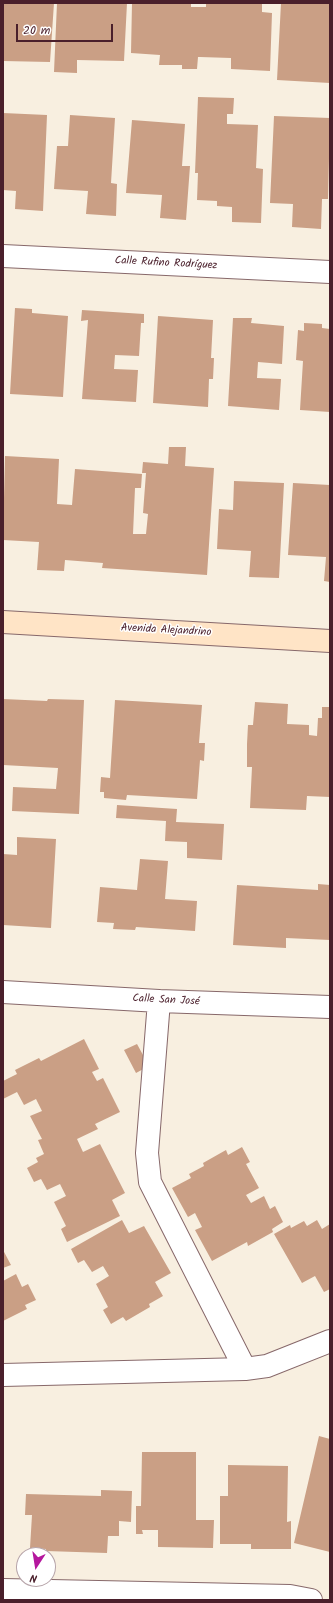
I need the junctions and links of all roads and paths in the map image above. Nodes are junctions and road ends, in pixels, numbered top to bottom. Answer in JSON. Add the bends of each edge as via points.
{"nodes":[{"id":1,"x":3,"y":256,"type":"edge"},
{"id":2,"x":330,"y":272,"type":"edge"},
{"id":3,"x":3,"y":622,"type":"edge"},
{"id":4,"x":330,"y":641,"type":"edge"},
{"id":5,"x":3,"y":992,"type":"edge"},
{"id":6,"x":159,"y":1002,"type":"junction"},
{"id":7,"x":330,"y":1008,"type":"edge"},
{"id":8,"x":330,"y":1341,"type":"edge"},
{"id":9,"x":245,"y":1369,"type":"junction"},
{"id":10,"x":3,"y":1374,"type":"edge"},
{"id":11,"x":3,"y":1590,"type":"edge"},
{"id":12,"x":311,"y":1600,"type":"edge"}],
"edges":[{"from":1,"to":2,"type":"street","name":"Calle Rufino Rodríguez"},
{"from":3,"to":4,"type":"street","name":"Avenida Alejandrino"},
{"from":5,"to":6,"type":"street","name":"Calle San José"},
{"from":6,"to":7,"type":"street","name":"Calle San José"},
{"from":6,"to":9,"type":"street","via":[[147,1153],[150,1182]]},
{"from":8,"to":9,"type":"street","via":[[267,1366]]},
{"from":9,"to":10,"type":"street"},
{"from":11,"to":12,"type":"street","via":[[290,1596]]}]}
